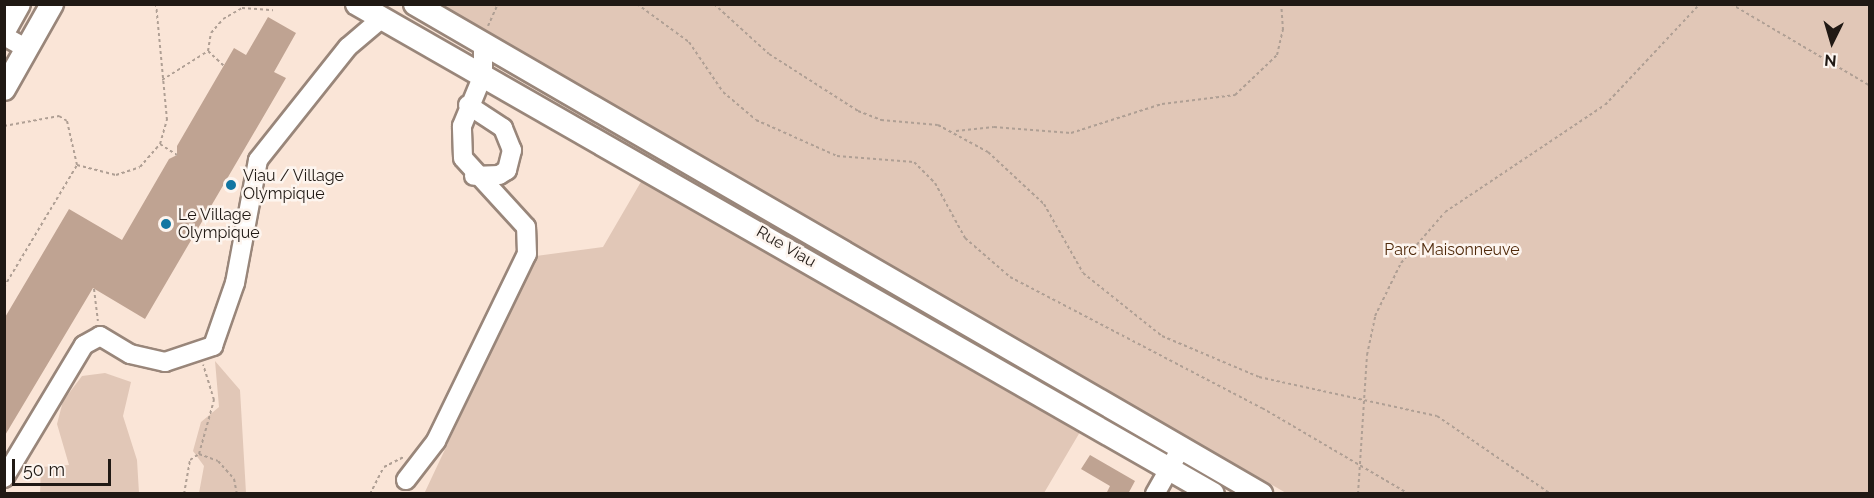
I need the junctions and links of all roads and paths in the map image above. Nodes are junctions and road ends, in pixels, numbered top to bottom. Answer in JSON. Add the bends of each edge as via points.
{"nodes":[{"id":1,"x":19,"y":4,"type":"edge"},
{"id":2,"x":52,"y":4,"type":"edge"},
{"id":3,"x":156,"y":4,"type":"edge"},
{"id":4,"x":357,"y":4,"type":"edge"},
{"id":5,"x":415,"y":4,"type":"edge"},
{"id":6,"x":498,"y":4,"type":"edge"},
{"id":7,"x":637,"y":4,"type":"edge"},
{"id":8,"x":714,"y":4,"type":"edge"},
{"id":9,"x":1281,"y":4,"type":"edge"},
{"id":10,"x":1700,"y":4,"type":"edge"},
{"id":11,"x":1731,"y":4,"type":"edge"},
{"id":12,"x":273,"y":10,"type":"dead end"},
{"id":13,"x":381,"y":19,"type":"junction"},
{"id":14,"x":4,"y":34,"type":"edge"},
{"id":15,"x":484,"y":39,"type":"junction"},
{"id":16,"x":27,"y":49,"type":"junction"},
{"id":17,"x":208,"y":51,"type":"junction"},
{"id":18,"x":224,"y":66,"type":"dead end"},
{"id":19,"x":483,"y":75,"type":"junction"},
{"id":20,"x":162,"y":80,"type":"junction"},
{"id":21,"x":1869,"y":86,"type":"edge"},
{"id":22,"x":4,"y":89,"type":"edge"},
{"id":23,"x":468,"y":105,"type":"junction"},
{"id":24,"x":4,"y":126,"type":"edge"},
{"id":25,"x":955,"y":131,"type":"junction"},
{"id":26,"x":160,"y":144,"type":"junction"},
{"id":27,"x":177,"y":155,"type":"dead end"},
{"id":28,"x":77,"y":165,"type":"junction"},
{"id":29,"x":474,"y":176,"type":"junction"},
{"id":30,"x":4,"y":287,"type":"edge"},
{"id":31,"x":94,"y":289,"type":"dead end"},
{"id":32,"x":100,"y":336,"type":"junction"},
{"id":33,"x":198,"y":354,"type":"junction"},
{"id":34,"x":1364,"y":400,"type":"junction"},
{"id":35,"x":1181,"y":448,"type":"junction"},
{"id":36,"x":199,"y":454,"type":"junction"},
{"id":37,"x":1360,"y":464,"type":"junction"},
{"id":38,"x":384,"y":467,"type":"dead end"},
{"id":39,"x":1169,"y":469,"type":"junction"},
{"id":40,"x":4,"y":478,"type":"edge"},
{"id":41,"x":406,"y":480,"type":"dead end"},
{"id":42,"x":184,"y":494,"type":"edge"},
{"id":43,"x":237,"y":494,"type":"edge"},
{"id":44,"x":369,"y":494,"type":"edge"},
{"id":45,"x":1155,"y":494,"type":"edge"},
{"id":46,"x":1213,"y":494,"type":"edge"},
{"id":47,"x":1261,"y":494,"type":"edge"},
{"id":48,"x":1358,"y":494,"type":"edge"},
{"id":49,"x":1409,"y":494,"type":"edge"},
{"id":50,"x":1551,"y":494,"type":"edge"}],
"edges":[{"from":1,"to":14,"type":"main road"},
{"from":2,"to":16,"type":"main road"},
{"from":3,"to":20,"type":"path"},
{"from":4,"to":13,"type":"main road","name":"Rue Viau"},
{"from":5,"to":15,"type":"main road","name":"Rue Viau"},
{"from":6,"to":15,"type":"path"},
{"from":7,"to":37,"type":"path","via":[[688,42],[723,92],[756,120],[837,156],[914,162],[935,183],[965,238],[1010,277]]},
{"from":8,"to":25,"type":"path","via":[[768,54],[858,111]]},
{"from":9,"to":25,"type":"path","via":[[1283,30],[1277,56],[1235,95],[1162,104],[1071,133],[994,127]]},
{"from":10,"to":34,"type":"path","via":[[1605,105],[1534,157],[1463,198],[1421,236],[1375,316]]},
{"from":11,"to":21,"type":"path"},
{"from":12,"to":17,"type":"path","via":[[242,8],[223,19],[211,33]]},
{"from":13,"to":19,"type":"main road","name":"Rue Viau"},
{"from":13,"to":33,"type":"street","via":[[348,47],[258,160],[225,320],[213,346]]},
{"from":14,"to":16,"type":"street"},
{"from":15,"to":19,"type":"street"},
{"from":15,"to":35,"type":"main road","name":"Rue Viau"},
{"from":16,"to":22,"type":"main road"},
{"from":17,"to":18,"type":"path"},
{"from":17,"to":20,"type":"path"},
{"from":19,"to":23,"type":"street"},
{"from":19,"to":39,"type":"main road","name":"Rue Viau"},
{"from":20,"to":26,"type":"path","via":[[167,120]]},
{"from":23,"to":29,"type":"street","via":[[461,140]]},
{"from":23,"to":29,"type":"street","via":[[503,128],[512,150],[507,170],[500,175]]},
{"from":24,"to":28,"type":"path","via":[[59,116],[67,121]]},
{"from":25,"to":34,"type":"path","via":[[1030,188],[1083,273],[1162,336],[1259,377]]},
{"from":26,"to":27,"type":"path"},
{"from":26,"to":28,"type":"path","via":[[140,167],[116,175]]},
{"from":28,"to":30,"type":"path"},
{"from":29,"to":41,"type":"street","via":[[526,227],[525,264],[436,441]]},
{"from":31,"to":32,"type":"path"},
{"from":32,"to":33,"type":"street","via":[[130,354],[165,362]]},
{"from":32,"to":40,"type":"street","via":[[84,345]]},
{"from":33,"to":36,"type":"path","via":[[214,400]]},
{"from":34,"to":37,"type":"path"},
{"from":34,"to":50,"type":"path","via":[[1451,422],[1488,454]]},
{"from":35,"to":39,"type":"street"},
{"from":35,"to":47,"type":"main road","name":"Rue Viau"},
{"from":36,"to":42,"type":"path","via":[[190,460]]},
{"from":36,"to":43,"type":"path","via":[[218,461],[234,479]]},
{"from":37,"to":48,"type":"path"},
{"from":37,"to":49,"type":"path"},
{"from":38,"to":44,"type":"path"},
{"from":39,"to":45,"type":"street"},
{"from":39,"to":46,"type":"main road","name":"Rue Viau"}]}
